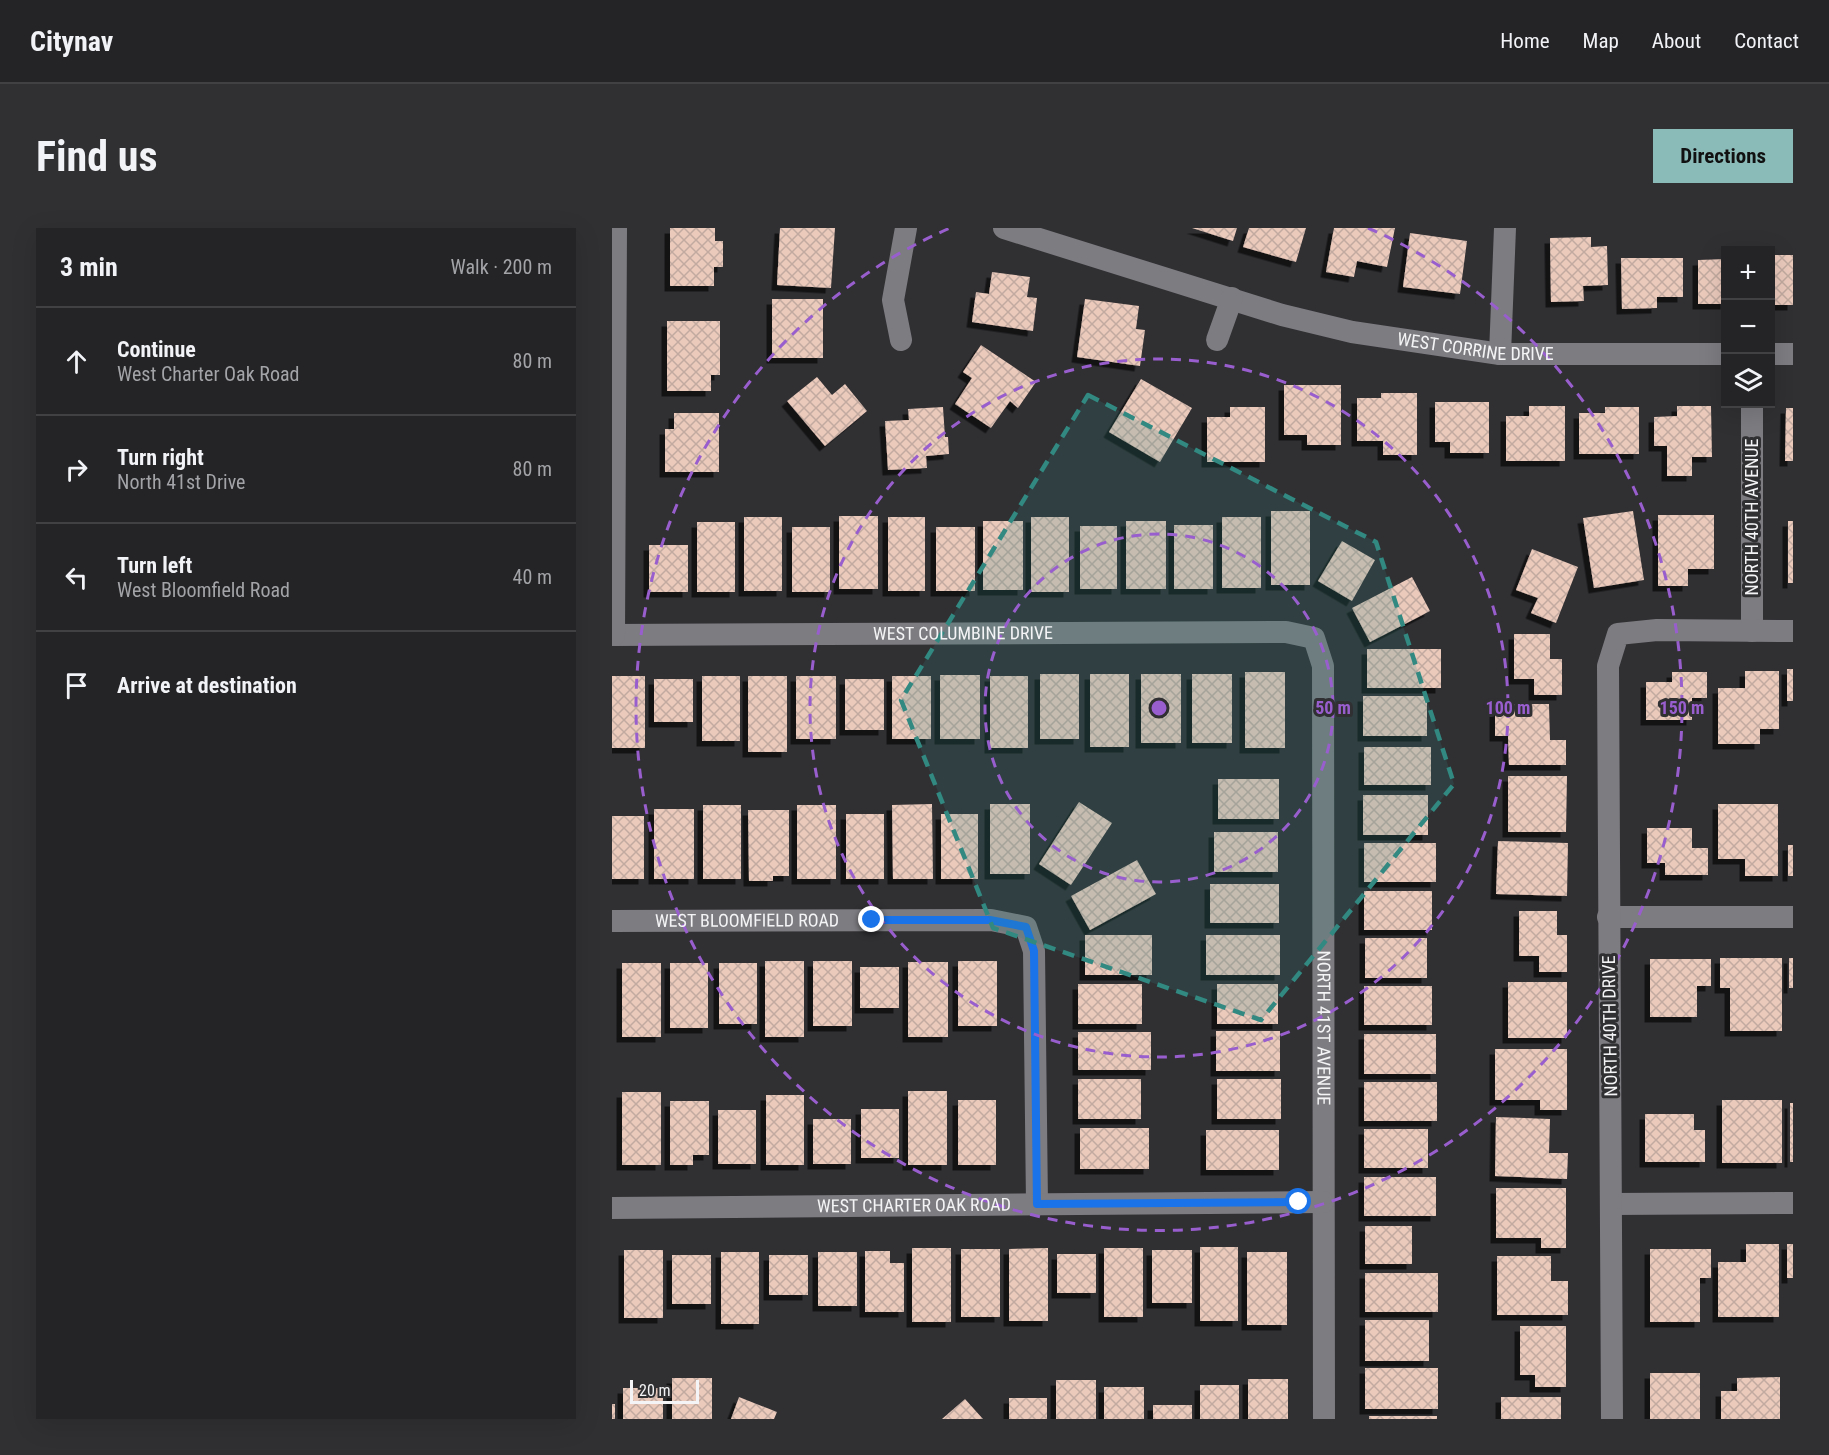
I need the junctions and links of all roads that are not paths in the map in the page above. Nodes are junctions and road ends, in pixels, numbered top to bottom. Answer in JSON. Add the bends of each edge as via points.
{"nodes":[{"id":1,"x":616,"y":228,"type":"edge"},
{"id":2,"x":906,"y":228,"type":"edge"},
{"id":3,"x":1004,"y":228,"type":"edge"},
{"id":4,"x":1505,"y":228,"type":"edge"},
{"id":5,"x":1232,"y":298,"type":"junction"},
{"id":6,"x":901,"y":340,"type":"dead end"},
{"id":7,"x":1217,"y":340,"type":"dead end"},
{"id":8,"x":1500,"y":354,"type":"junction"},
{"id":9,"x":1721,"y":354,"type":"edge"},
{"id":10,"x":1775,"y":354,"type":"edge"},
{"id":11,"x":1793,"y":354,"type":"edge"},
{"id":12,"x":1752,"y":408,"type":"edge"},
{"id":13,"x":1752,"y":631,"type":"junction"},
{"id":14,"x":1793,"y":631,"type":"edge"},
{"id":15,"x":613,"y":635,"type":"edge"},
{"id":16,"x":1314,"y":638,"type":"joint"},
{"id":17,"x":1608,"y":917,"type":"junction"},
{"id":18,"x":1793,"y":917,"type":"edge"},
{"id":19,"x":612,"y":921,"type":"edge"},
{"id":20,"x":1323,"y":1202,"type":"junction"},
{"id":21,"x":1793,"y":1203,"type":"edge"},
{"id":22,"x":1037,"y":1204,"type":"junction"},
{"id":23,"x":1612,"y":1204,"type":"junction"},
{"id":24,"x":612,"y":1208,"type":"edge"},
{"id":25,"x":1324,"y":1419,"type":"edge"},
{"id":26,"x":1612,"y":1419,"type":"edge"}],
"edges":[{"from":1,"to":15,"type":"street"},
{"from":2,"to":6,"type":"street","via":[[893,300]]},
{"from":3,"to":5,"type":"street","name":"WEST CORRINE DRIVE"},
{"from":4,"to":8,"type":"street"},
{"from":5,"to":7,"type":"street"},
{"from":5,"to":8,"type":"street","name":"WEST CORRINE DRIVE","via":[[1352,332]]},
{"from":8,"to":9,"type":"street","name":"WEST CORRINE DRIVE"},
{"from":10,"to":11,"type":"street"},
{"from":12,"to":13,"type":"street","name":"NORTH 40TH AVENUE"},
{"from":13,"to":14,"type":"street"},
{"from":13,"to":17,"type":"street","name":"NORTH 40TH DRIVE","via":[[1657,630],[1618,634],[1608,666]]},
{"from":15,"to":16,"type":"street","name":"WEST COLUMBINE DRIVE","via":[[1286,632]]},
{"from":16,"to":20,"type":"street","name":"NORTH 41ST AVENUE","via":[[1323,666]]},
{"from":17,"to":18,"type":"street"},
{"from":17,"to":23,"type":"street","name":"NORTH 40TH DRIVE"},
{"from":19,"to":22,"type":"street","name":"WEST BLOOMFIELD ROAD","via":[[990,920],[1026,927],[1034,951]]},
{"from":20,"to":22,"type":"street","name":"WEST CHARTER OAK ROAD"},
{"from":20,"to":25,"type":"street","name":"NORTH 41ST AVENUE"},
{"from":21,"to":23,"type":"street"},
{"from":22,"to":24,"type":"street","name":"WEST CHARTER OAK ROAD"},
{"from":23,"to":26,"type":"street","name":"NORTH 40TH DRIVE"}]}
